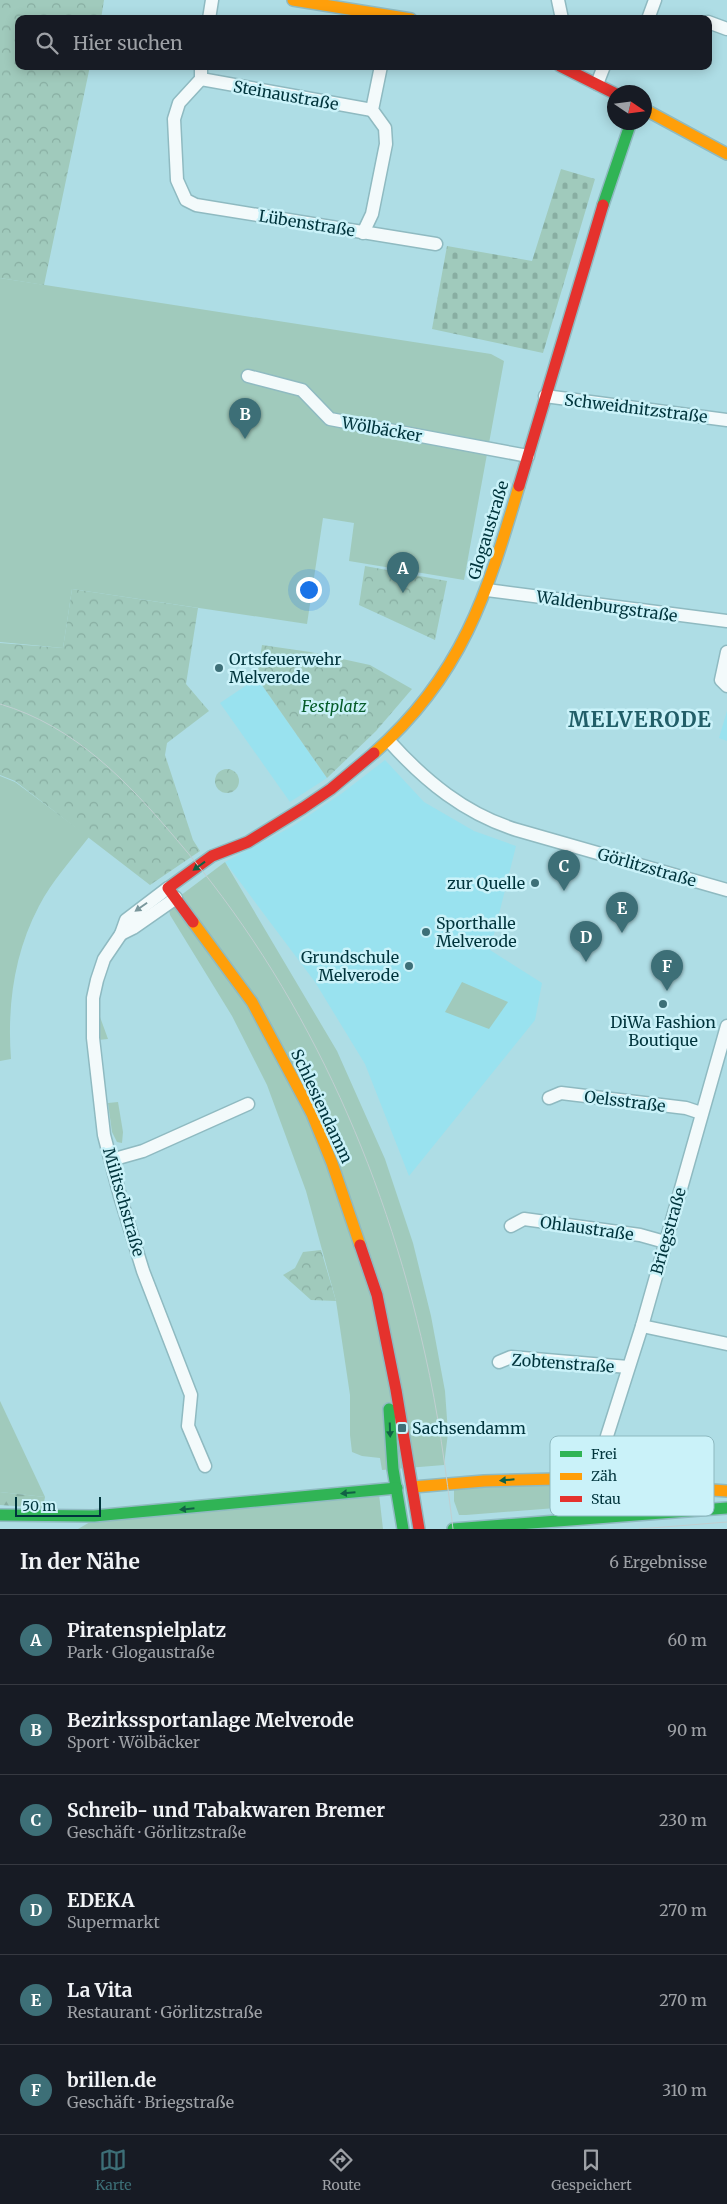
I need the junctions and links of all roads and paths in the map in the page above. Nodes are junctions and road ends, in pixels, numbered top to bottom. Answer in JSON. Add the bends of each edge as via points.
{"nodes":[{"id":1,"x":212,"y":0,"type":"edge"},
{"id":2,"x":293,"y":0,"type":"edge"},
{"id":3,"x":558,"y":0,"type":"edge"},
{"id":4,"x":655,"y":0,"type":"edge"},
{"id":5,"x":210,"y":15,"type":"edge"},
{"id":6,"x":386,"y":15,"type":"edge"},
{"id":7,"x":561,"y":15,"type":"edge"},
{"id":8,"x":649,"y":15,"type":"edge"},
{"id":9,"x":712,"y":23,"type":"edge"},
{"id":10,"x":727,"y":29,"type":"edge"},
{"id":11,"x":380,"y":70,"type":"edge"},
{"id":12,"x":568,"y":70,"type":"edge"},
{"id":13,"x":602,"y":70,"type":"edge"},
{"id":14,"x":201,"y":73,"type":"edge"},
{"id":15,"x":597,"y":84,"type":"junction"},
{"id":16,"x":607,"y":90,"type":"edge"},
{"id":17,"x":372,"y":110,"type":"junction"},
{"id":18,"x":652,"y":113,"type":"edge"},
{"id":19,"x":627,"y":130,"type":"edge"},
{"id":20,"x":727,"y":154,"type":"edge"},
{"id":21,"x":363,"y":232,"type":"junction"},
{"id":22,"x":436,"y":244,"type":"dead end"},
{"id":23,"x":248,"y":376,"type":"dead end"},
{"id":24,"x":546,"y":396,"type":"junction"},
{"id":25,"x":727,"y":420,"type":"edge"},
{"id":26,"x":528,"y":456,"type":"junction"},
{"id":27,"x":487,"y":590,"type":"junction"},
{"id":28,"x":727,"y":621,"type":"edge"},
{"id":29,"x":727,"y":652,"type":"edge"},
{"id":30,"x":724,"y":683,"type":"edge"},
{"id":31,"x":389,"y":741,"type":"junction"},
{"id":32,"x":231,"y":849,"type":"junction"},
{"id":33,"x":212,"y":871,"type":"dead end"},
{"id":34,"x":187,"y":890,"type":"dead end"},
{"id":35,"x":727,"y":890,"type":"edge"},
{"id":36,"x":172,"y":893,"type":"junction"},
{"id":37,"x":727,"y":1026,"type":"edge"},
{"id":38,"x":549,"y":1098,"type":"dead end"},
{"id":39,"x":248,"y":1104,"type":"dead end"},
{"id":40,"x":701,"y":1113,"type":"junction"},
{"id":41,"x":111,"y":1160,"type":"junction"},
{"id":42,"x":511,"y":1226,"type":"dead end"},
{"id":43,"x":665,"y":1242,"type":"junction"},
{"id":44,"x":642,"y":1326,"type":"junction"},
{"id":45,"x":727,"y":1344,"type":"edge"},
{"id":46,"x":499,"y":1362,"type":"dead end"},
{"id":47,"x":390,"y":1364,"type":"junction"},
{"id":48,"x":628,"y":1367,"type":"junction"},
{"id":49,"x":607,"y":1436,"type":"dead end"},
{"id":50,"x":205,"y":1466,"type":"dead end"},
{"id":51,"x":550,"y":1479,"type":"edge"},
{"id":52,"x":413,"y":1487,"type":"junction"},
{"id":53,"x":397,"y":1488,"type":"junction"},
{"id":54,"x":714,"y":1490,"type":"edge"},
{"id":55,"x":727,"y":1491,"type":"edge"},
{"id":56,"x":727,"y":1508,"type":"edge"},
{"id":57,"x":714,"y":1509,"type":"edge"},
{"id":58,"x":0,"y":1515,"type":"edge"},
{"id":59,"x":623,"y":1516,"type":"edge"},
{"id":60,"x":0,"y":1522,"type":"edge"},
{"id":61,"x":46,"y":1528,"type":"dead end"},
{"id":62,"x":404,"y":1529,"type":"edge"},
{"id":63,"x":419,"y":1529,"type":"edge"},
{"id":64,"x":453,"y":1529,"type":"edge"}],
"edges":[{"from":1,"to":5,"type":"street"},
{"from":2,"to":6,"type":"main road"},
{"from":3,"to":7,"type":"street"},
{"from":4,"to":8,"type":"street"},
{"from":9,"to":10,"type":"street"},
{"from":11,"to":17,"type":"street"},
{"from":12,"to":15,"type":"main road"},
{"from":13,"to":15,"type":"street"},
{"from":14,"to":17,"type":"street","name":"Steinaustraße"},
{"from":14,"to":21,"type":"street","name":"Lübenstraße","via":[[179,103],[174,120],[177,180],[186,200],[196,205]]},
{"from":15,"to":16,"type":"main road"},
{"from":17,"to":21,"type":"street","via":[[385,128],[386,144],[372,214]]},
{"from":18,"to":20,"type":"main road"},
{"from":19,"to":24,"type":"main road","name":"Glogaustraße"},
{"from":21,"to":22,"type":"street","name":"Lübenstraße"},
{"from":23,"to":26,"type":"street","name":"Wölbäcker","via":[[302,390],[330,419]]},
{"from":24,"to":25,"type":"street","name":"Schweidnitzstraße"},
{"from":24,"to":26,"type":"main road","name":"Glogaustraße"},
{"from":26,"to":27,"type":"main road","name":"Glogaustraße"},
{"from":27,"to":28,"type":"street","name":"Waldenburgstraße"},
{"from":27,"to":31,"type":"main road","name":"Glogaustraße","via":[[467,636],[442,679]]},
{"from":29,"to":30,"type":"street"},
{"from":31,"to":32,"type":"main road","name":"Glogaustraße","via":[[360,768],[319,798]]},
{"from":31,"to":35,"type":"street","name":"Görlitzstraße","via":[[433,784],[489,820]]},
{"from":32,"to":33,"type":"main road","name":"Glogaustraße"},
{"from":32,"to":36,"type":"main road","name":"Glogaustraße","one_way":true,"via":[[218,853]]},
{"from":34,"to":36,"type":"main road"},
{"from":36,"to":41,"type":"street","name":"Militschstraße","via":[[133,928],[121,934],[94,988],[92,1010],[96,1064],[104,1134]]},
{"from":36,"to":47,"type":"main road","name":"Schlesiendamm","via":[[252,1002],[312,1114],[377,1295]]},
{"from":37,"to":40,"type":"street","name":"Briegstraße"},
{"from":38,"to":40,"type":"street","name":"Oelsstraße","via":[[561,1093],[686,1108]]},
{"from":39,"to":41,"type":"street","via":[[143,1151]]},
{"from":40,"to":43,"type":"street","name":"Briegstraße"},
{"from":41,"to":50,"type":"street","name":"Militschstraße","via":[[143,1271],[191,1395],[188,1426]]},
{"from":42,"to":43,"type":"street","name":"Ohlaustraße","via":[[524,1219],[640,1235]]},
{"from":43,"to":44,"type":"street","name":"Briegstraße"},
{"from":44,"to":45,"type":"street"},
{"from":44,"to":48,"type":"street","name":"Briegstraße"},
{"from":46,"to":48,"type":"street","name":"Zobtenstraße","via":[[511,1357]]},
{"from":47,"to":52,"type":"main road","name":"Schlesiendamm"},
{"from":47,"to":53,"type":"main road","name":"Schlesiendamm","one_way":true,"via":[[390,1438]]},
{"from":48,"to":49,"type":"street","name":"Briegstraße"},
{"from":51,"to":52,"type":"main road","one_way":true},
{"from":52,"to":53,"type":"main road"},
{"from":52,"to":63,"type":"main road"},
{"from":53,"to":58,"type":"main road","one_way":true,"via":[[94,1516]]},
{"from":53,"to":62,"type":"main road"},
{"from":55,"to":54,"type":"main road","one_way":true},
{"from":56,"to":57,"type":"main road"},
{"from":59,"to":64,"type":"main road"},
{"from":60,"to":61,"type":"main road"}]}
